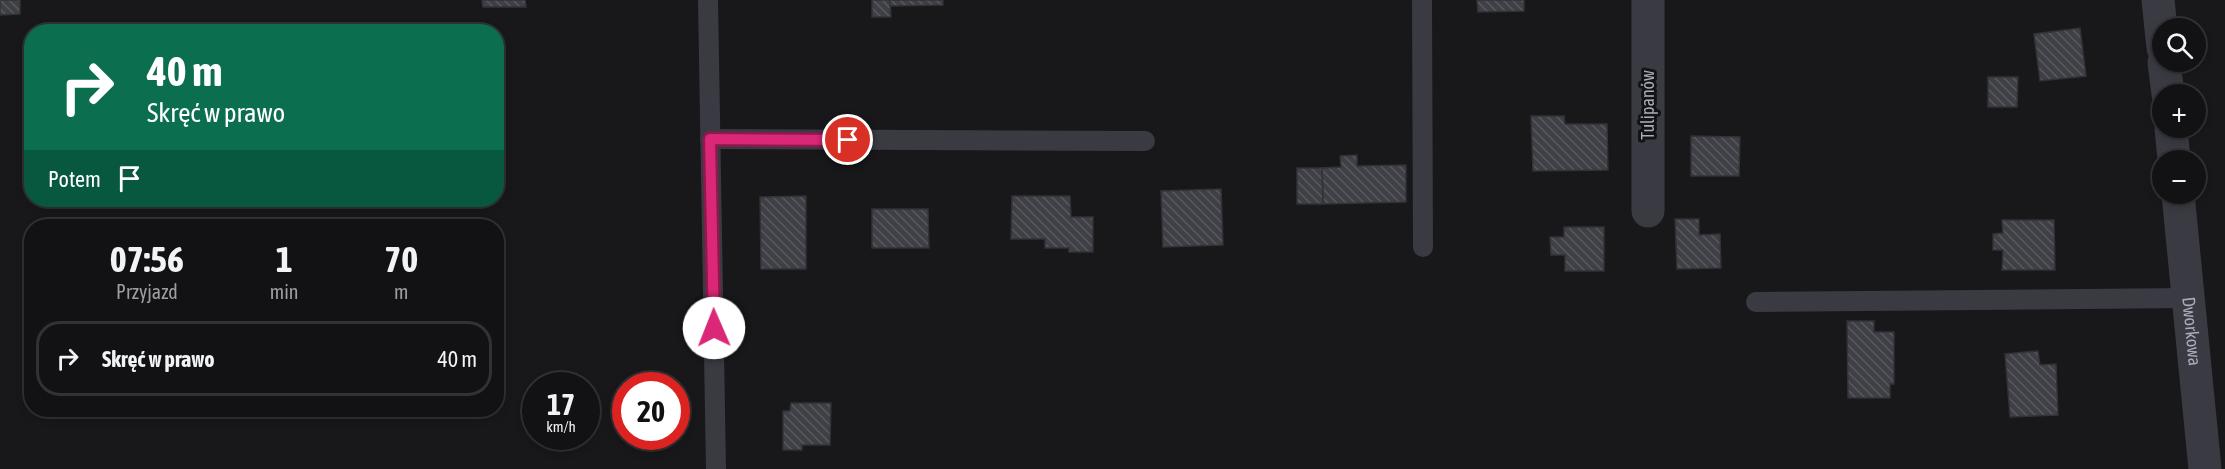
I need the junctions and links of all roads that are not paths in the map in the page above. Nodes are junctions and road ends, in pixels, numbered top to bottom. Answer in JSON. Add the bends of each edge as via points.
{"nodes":[{"id":1,"x":708,"y":0,"type":"edge"},
{"id":2,"x":1422,"y":0,"type":"edge"},
{"id":3,"x":1648,"y":0,"type":"edge"},
{"id":4,"x":2158,"y":0,"type":"edge"},
{"id":5,"x":2160,"y":18,"type":"edge"},
{"id":6,"x":710,"y":139,"type":"junction"},
{"id":7,"x":1144,"y":141,"type":"dead end"},
{"id":8,"x":2179,"y":204,"type":"edge"},
{"id":9,"x":1648,"y":211,"type":"dead end"},
{"id":10,"x":1423,"y":247,"type":"dead end"},
{"id":11,"x":2188,"y":298,"type":"junction"},
{"id":12,"x":1756,"y":302,"type":"dead end"},
{"id":13,"x":716,"y":469,"type":"edge"},
{"id":14,"x":2205,"y":469,"type":"edge"}],
"edges":[{"from":1,"to":6,"type":"lane"},
{"from":2,"to":10,"type":"lane"},
{"from":3,"to":9,"type":"street","name":"Tulipanów"},
{"from":4,"to":5,"type":"street"},
{"from":6,"to":7,"type":"lane"},
{"from":6,"to":13,"type":"lane"},
{"from":8,"to":11,"type":"street","name":"Dworkowa"},
{"from":11,"to":12,"type":"lane"},
{"from":11,"to":14,"type":"street","name":"Dworkowa"}]}
